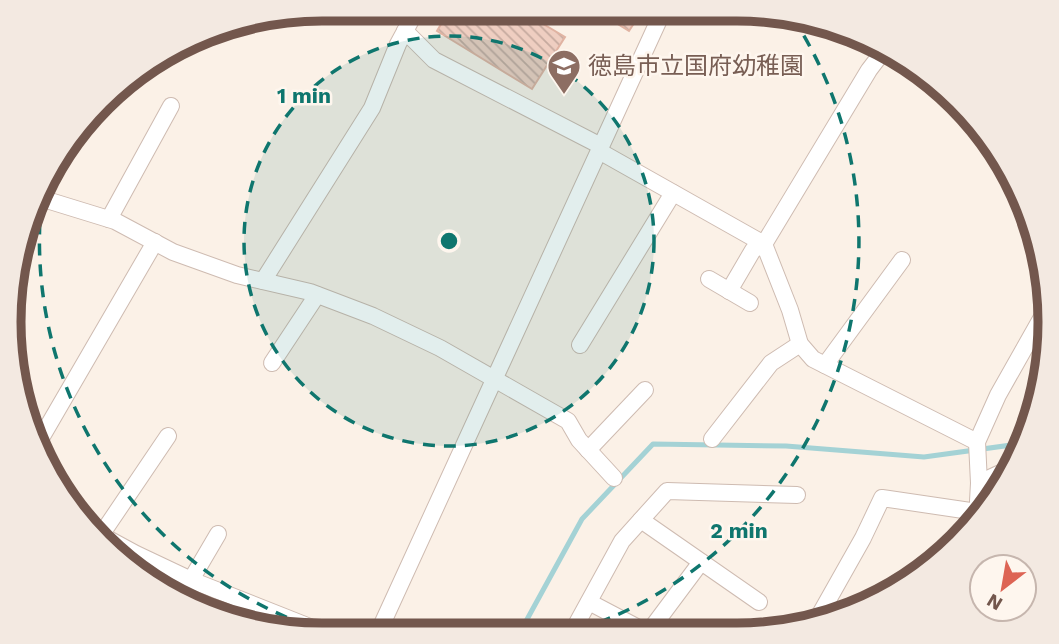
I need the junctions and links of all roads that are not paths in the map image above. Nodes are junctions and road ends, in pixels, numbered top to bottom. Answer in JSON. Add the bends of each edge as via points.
{"nodes":[{"id":1,"x":411,"y":21,"type":"edge"},
{"id":2,"x":658,"y":21,"type":"edge"},
{"id":3,"x":405,"y":31,"type":"junction"},
{"id":4,"x":879,"y":57,"type":"edge"},
{"id":5,"x":171,"y":106,"type":"dead end"},
{"id":6,"x":600,"y":149,"type":"junction"},
{"id":7,"x":673,"y":193,"type":"junction"},
{"id":8,"x":47,"y":200,"type":"edge"},
{"id":9,"x":109,"y":219,"type":"junction"},
{"id":10,"x":155,"y":242,"type":"junction"},
{"id":11,"x":764,"y":244,"type":"junction"},
{"id":12,"x":902,"y":260,"type":"dead end"},
{"id":13,"x":709,"y":279,"type":"dead end"},
{"id":14,"x":263,"y":281,"type":"junction"},
{"id":15,"x":729,"y":290,"type":"junction"},
{"id":16,"x":317,"y":295,"type":"junction"},
{"id":17,"x":750,"y":303,"type":"dead end"},
{"id":18,"x":1038,"y":325,"type":"edge"},
{"id":19,"x":800,"y":344,"type":"junction"},
{"id":20,"x":580,"y":345,"type":"dead end"},
{"id":21,"x":272,"y":363,"type":"dead end"},
{"id":22,"x":825,"y":365,"type":"junction"},
{"id":23,"x":495,"y":379,"type":"junction"},
{"id":24,"x":645,"y":390,"type":"dead end"},
{"id":25,"x":43,"y":435,"type":"edge"},
{"id":26,"x":168,"y":436,"type":"dead end"},
{"id":27,"x":712,"y":439,"type":"dead end"},
{"id":28,"x":977,"y":446,"type":"junction"},
{"id":29,"x":588,"y":450,"type":"junction"},
{"id":30,"x":996,"y":476,"type":"edge"},
{"id":31,"x":614,"y":478,"type":"dead end"},
{"id":32,"x":979,"y":484,"type":"junction"},
{"id":33,"x":797,"y":495,"type":"dead end"},
{"id":34,"x":978,"y":502,"type":"edge"},
{"id":35,"x":968,"y":514,"type":"edge"},
{"id":36,"x":641,"y":520,"type":"junction"},
{"id":37,"x":101,"y":526,"type":"edge"},
{"id":38,"x":218,"y":534,"type":"dead end"},
{"id":39,"x":121,"y":545,"type":"edge"},
{"id":40,"x":701,"y":562,"type":"junction"},
{"id":41,"x":191,"y":580,"type":"junction"},
{"id":42,"x":183,"y":589,"type":"edge"},
{"id":43,"x":589,"y":602,"type":"junction"},
{"id":44,"x":759,"y":602,"type":"dead end"},
{"id":45,"x":822,"y":611,"type":"edge"},
{"id":46,"x":295,"y":621,"type":"edge"},
{"id":47,"x":382,"y":623,"type":"edge"},
{"id":48,"x":577,"y":623,"type":"edge"},
{"id":49,"x":629,"y":623,"type":"edge"},
{"id":50,"x":655,"y":623,"type":"edge"}],
"edges":[{"from":1,"to":3,"type":"street"},
{"from":2,"to":6,"type":"street"},
{"from":3,"to":6,"type":"street","via":[[434,60]]},
{"from":3,"to":14,"type":"street","via":[[372,108]]},
{"from":4,"to":11,"type":"street"},
{"from":5,"to":9,"type":"street"},
{"from":6,"to":7,"type":"street"},
{"from":6,"to":23,"type":"street"},
{"from":7,"to":11,"type":"street"},
{"from":7,"to":20,"type":"street"},
{"from":8,"to":9,"type":"street"},
{"from":9,"to":10,"type":"street"},
{"from":10,"to":14,"type":"street"},
{"from":10,"to":25,"type":"street"},
{"from":11,"to":15,"type":"street","via":[[753,250]]},
{"from":11,"to":19,"type":"street"},
{"from":12,"to":22,"type":"street"},
{"from":13,"to":15,"type":"street"},
{"from":14,"to":16,"type":"street"},
{"from":15,"to":17,"type":"street"},
{"from":16,"to":21,"type":"street"},
{"from":16,"to":23,"type":"street","via":[[384,321]]},
{"from":18,"to":28,"type":"street","via":[[998,396]]},
{"from":19,"to":22,"type":"street"},
{"from":19,"to":27,"type":"street","via":[[771,363]]},
{"from":22,"to":28,"type":"street"},
{"from":23,"to":29,"type":"street","via":[[568,421]]},
{"from":23,"to":47,"type":"street"},
{"from":24,"to":29,"type":"street"},
{"from":26,"to":37,"type":"street"},
{"from":28,"to":32,"type":"street"},
{"from":29,"to":31,"type":"street"},
{"from":30,"to":32,"type":"street"},
{"from":32,"to":34,"type":"street"},
{"from":33,"to":36,"type":"street","via":[[667,491]]},
{"from":35,"to":45,"type":"street","via":[[882,498]]},
{"from":36,"to":40,"type":"street"},
{"from":36,"to":43,"type":"street","via":[[622,541]]},
{"from":38,"to":41,"type":"street"},
{"from":39,"to":41,"type":"street"},
{"from":40,"to":44,"type":"street"},
{"from":40,"to":50,"type":"street"},
{"from":41,"to":42,"type":"street"},
{"from":41,"to":46,"type":"street"},
{"from":43,"to":48,"type":"street"},
{"from":43,"to":49,"type":"street"}]}
